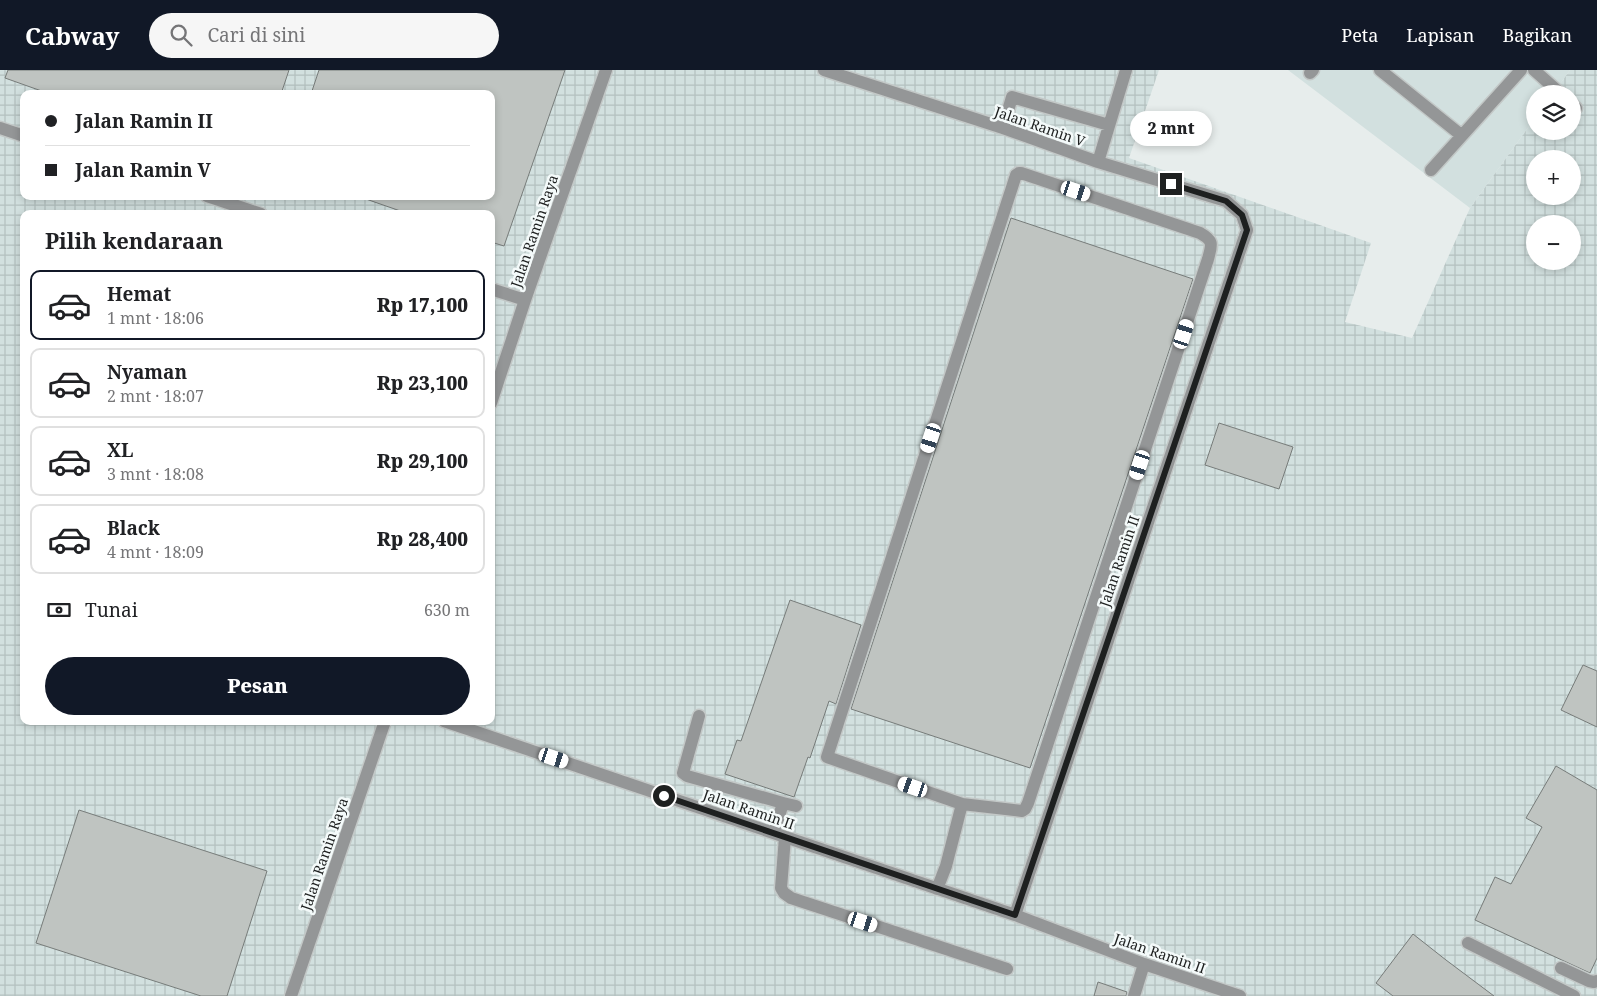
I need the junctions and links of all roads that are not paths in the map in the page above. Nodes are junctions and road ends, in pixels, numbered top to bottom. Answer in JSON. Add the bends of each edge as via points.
{"nodes":[{"id":1,"x":606,"y":70,"type":"edge"},
{"id":2,"x":824,"y":70,"type":"edge"},
{"id":3,"x":1126,"y":70,"type":"edge"},
{"id":4,"x":1380,"y":70,"type":"edge"},
{"id":5,"x":1521,"y":70,"type":"edge"},
{"id":6,"x":1534,"y":70,"type":"edge"},
{"id":7,"x":1551,"y":85,"type":"edge"},
{"id":8,"x":1109,"y":126,"type":"junction"},
{"id":9,"x":0,"y":128,"type":"edge"},
{"id":10,"x":1003,"y":128,"type":"junction"},
{"id":11,"x":20,"y":135,"type":"edge"},
{"id":12,"x":1461,"y":135,"type":"junction"},
{"id":13,"x":1098,"y":162,"type":"junction"},
{"id":14,"x":1430,"y":170,"type":"dead end"},
{"id":15,"x":219,"y":200,"type":"edge"},
{"id":16,"x":249,"y":210,"type":"edge"},
{"id":17,"x":1242,"y":215,"type":"joint"},
{"id":18,"x":495,"y":290,"type":"edge"},
{"id":19,"x":525,"y":300,"type":"junction"},
{"id":20,"x":495,"y":391,"type":"edge"},
{"id":21,"x":699,"y":716,"type":"dead end"},
{"id":22,"x":384,"y":725,"type":"edge"},
{"id":23,"x":456,"y":725,"type":"edge"},
{"id":24,"x":962,"y":804,"type":"junction"},
{"id":25,"x":779,"y":835,"type":"junction"},
{"id":26,"x":937,"y":889,"type":"junction"},
{"id":27,"x":1015,"y":915,"type":"junction"},
{"id":28,"x":1468,"y":943,"type":"dead end"},
{"id":29,"x":1144,"y":964,"type":"junction"},
{"id":30,"x":1561,"y":968,"type":"dead end"},
{"id":31,"x":1008,"y":969,"type":"dead end"},
{"id":32,"x":1597,"y":981,"type":"edge"},
{"id":33,"x":291,"y":996,"type":"edge"},
{"id":34,"x":1134,"y":996,"type":"edge"},
{"id":35,"x":1240,"y":996,"type":"edge"},
{"id":36,"x":1574,"y":996,"type":"edge"}],
"edges":[{"from":1,"to":19,"type":"lane","name":"Jalan Ramin Raya"},
{"from":2,"to":10,"type":"lane","name":"Jalan Ramin V"},
{"from":3,"to":8,"type":"lane"},
{"from":4,"to":12,"type":"lane"},
{"from":5,"to":12,"type":"lane"},
{"from":6,"to":7,"type":"lane"},
{"from":8,"to":10,"type":"lane","via":[[1012,97]]},
{"from":8,"to":13,"type":"lane"},
{"from":9,"to":11,"type":"lane"},
{"from":10,"to":13,"type":"lane","name":"Jalan Ramin V"},
{"from":12,"to":14,"type":"lane"},
{"from":13,"to":17,"type":"lane","name":"Jalan Ramin V","via":[[1226,201]]},
{"from":15,"to":16,"type":"lane"},
{"from":17,"to":27,"type":"lane","name":"Jalan Ramin II","via":[[1247,230]]},
{"from":18,"to":19,"type":"lane"},
{"from":19,"to":20,"type":"lane","name":"Jalan Ramin Raya"},
{"from":21,"to":25,"type":"lane","via":[[683,770],[685,775],[789,805]]},
{"from":22,"to":33,"type":"lane","name":"Jalan Ramin Raya"},
{"from":23,"to":25,"type":"lane","name":"Jalan Ramin II"},
{"from":24,"to":24,"type":"lane","via":[[1022,811],[1028,803],[1212,245],[1200,233],[1021,173],[1016,175],[827,757]]},
{"from":24,"to":26,"type":"lane"},
{"from":25,"to":26,"type":"lane","name":"Jalan Ramin II"},
{"from":25,"to":31,"type":"lane","via":[[782,888],[787,896]]},
{"from":26,"to":27,"type":"lane","name":"Jalan Ramin II"},
{"from":27,"to":29,"type":"lane","name":"Jalan Ramin II"},
{"from":28,"to":36,"type":"lane"},
{"from":29,"to":34,"type":"lane"},
{"from":29,"to":35,"type":"lane","name":"Jalan Ramin II"},
{"from":30,"to":32,"type":"lane","via":[[1589,981]]}]}
